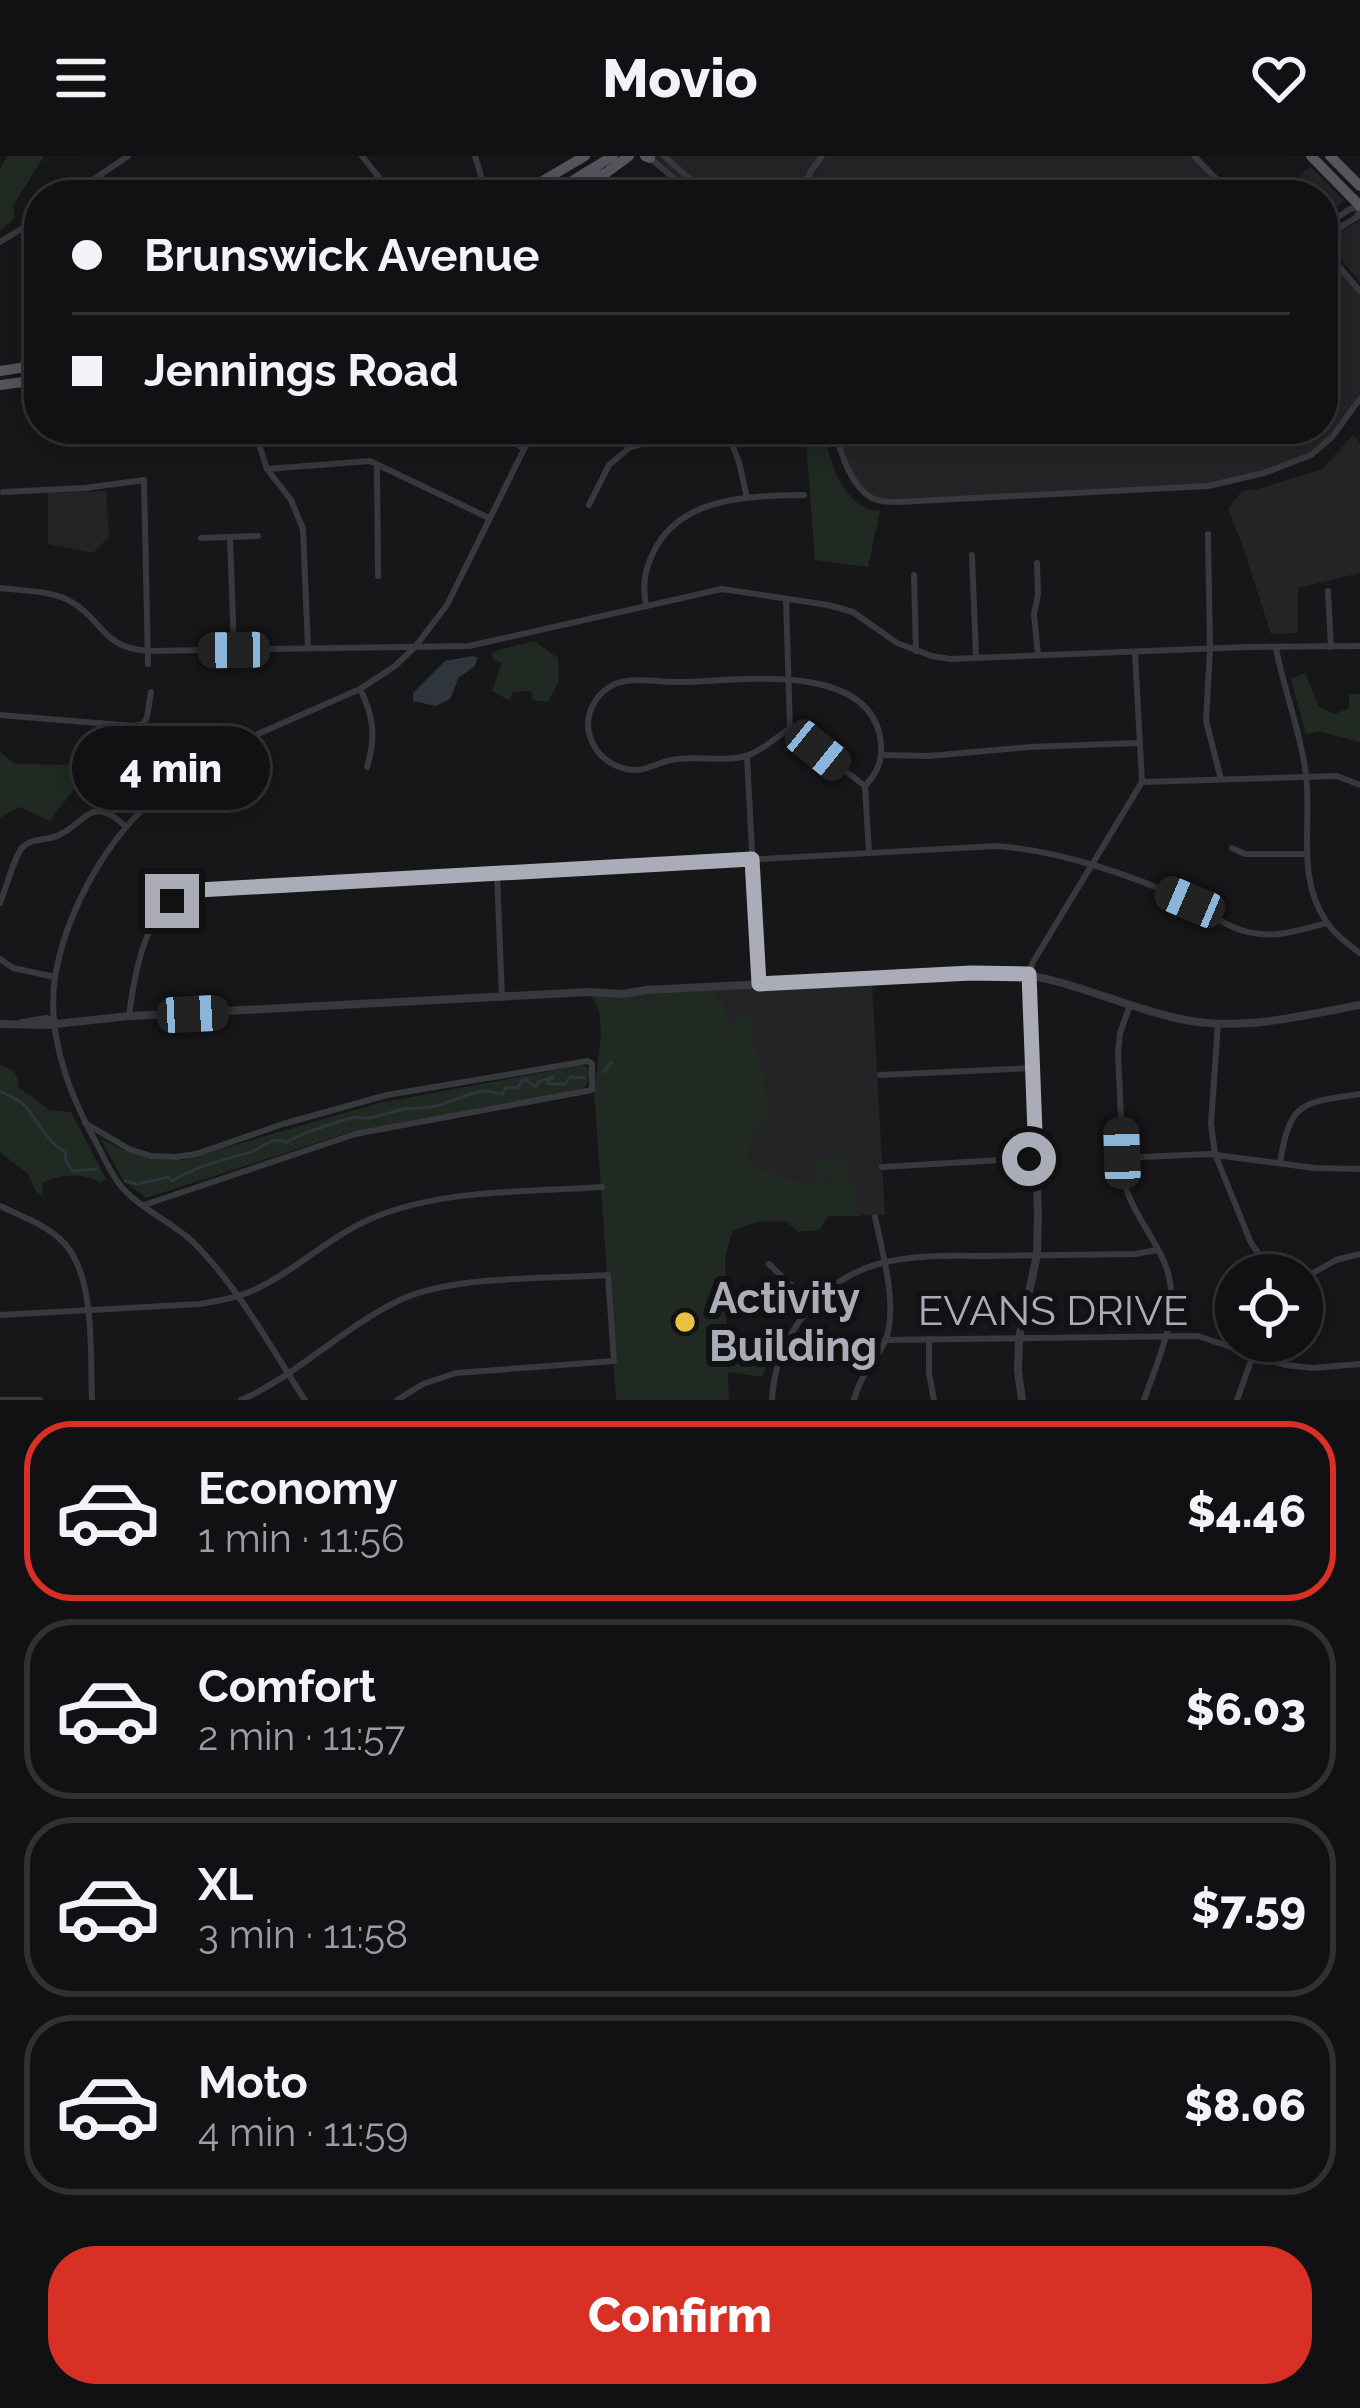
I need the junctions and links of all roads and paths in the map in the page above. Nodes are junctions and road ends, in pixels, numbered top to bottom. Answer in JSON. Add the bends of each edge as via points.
{"nodes":[{"id":1,"x":128,"y":156,"type":"edge"},
{"id":2,"x":362,"y":156,"type":"edge"},
{"id":3,"x":585,"y":156,"type":"edge"},
{"id":4,"x":614,"y":156,"type":"edge"},
{"id":5,"x":629,"y":156,"type":"edge"},
{"id":6,"x":664,"y":156,"type":"edge"},
{"id":7,"x":1194,"y":156,"type":"edge"},
{"id":8,"x":1311,"y":156,"type":"edge"},
{"id":9,"x":1330,"y":156,"type":"edge"},
{"id":10,"x":648,"y":157,"type":"edge"},
{"id":11,"x":93,"y":180,"type":"edge"},
{"id":12,"x":381,"y":180,"type":"edge"},
{"id":13,"x":544,"y":180,"type":"edge"},
{"id":14,"x":575,"y":180,"type":"edge"},
{"id":15,"x":591,"y":180,"type":"edge"},
{"id":16,"x":676,"y":180,"type":"edge"},
{"id":17,"x":691,"y":180,"type":"edge"},
{"id":18,"x":1217,"y":180,"type":"edge"},
{"id":19,"x":1334,"y":180,"type":"edge"},
{"id":20,"x":1338,"y":184,"type":"edge"},
{"id":21,"x":1360,"y":186,"type":"edge"},
{"id":22,"x":1360,"y":207,"type":"edge"},
{"id":23,"x":1338,"y":229,"type":"edge"},
{"id":24,"x":1338,"y":265,"type":"edge"},
{"id":25,"x":1360,"y":291,"type":"edge"},
{"id":26,"x":1360,"y":399,"type":"edge"},
{"id":27,"x":1338,"y":428,"type":"edge"},
{"id":28,"x":259,"y":444,"type":"edge"},
{"id":29,"x":516,"y":444,"type":"edge"},
{"id":30,"x":526,"y":444,"type":"edge"},
{"id":31,"x":642,"y":444,"type":"edge"},
{"id":32,"x":732,"y":444,"type":"edge"},
{"id":33,"x":838,"y":444,"type":"edge"},
{"id":34,"x":1323,"y":444,"type":"edge"},
{"id":35,"x":524,"y":448,"type":"junction"},
{"id":36,"x":376,"y":464,"type":"junction"},
{"id":37,"x":268,"y":469,"type":"junction"},
{"id":38,"x":3,"y":492,"type":"edge"},
{"id":39,"x":804,"y":495,"type":"dead end"},
{"id":40,"x":747,"y":498,"type":"junction"},
{"id":41,"x":589,"y":505,"type":"dead end"},
{"id":42,"x":489,"y":518,"type":"junction"},
{"id":43,"x":1208,"y":534,"type":"dead end"},
{"id":44,"x":258,"y":536,"type":"dead end"},
{"id":45,"x":230,"y":537,"type":"junction"},
{"id":46,"x":201,"y":538,"type":"dead end"},
{"id":47,"x":972,"y":555,"type":"dead end"},
{"id":48,"x":1037,"y":563,"type":"dead end"},
{"id":49,"x":914,"y":575,"type":"dead end"},
{"id":50,"x":378,"y":576,"type":"dead end"},
{"id":51,"x":0,"y":588,"type":"edge"},
{"id":52,"x":1328,"y":591,"type":"dead end"},
{"id":53,"x":786,"y":598,"type":"junction"},
{"id":54,"x":646,"y":605,"type":"junction"},
{"id":55,"x":415,"y":646,"type":"junction"},
{"id":56,"x":1331,"y":646,"type":"junction"},
{"id":57,"x":1360,"y":646,"type":"edge"},
{"id":58,"x":308,"y":648,"type":"junction"},
{"id":59,"x":1276,"y":648,"type":"junction"},
{"id":60,"x":234,"y":650,"type":"junction"},
{"id":61,"x":1210,"y":650,"type":"junction"},
{"id":62,"x":148,"y":651,"type":"junction"},
{"id":63,"x":916,"y":651,"type":"junction"},
{"id":64,"x":1135,"y":653,"type":"junction"},
{"id":65,"x":1038,"y":655,"type":"junction"},
{"id":66,"x":976,"y":657,"type":"junction"},
{"id":67,"x":148,"y":664,"type":"dead end"},
{"id":68,"x":788,"y":680,"type":"junction"},
{"id":69,"x":360,"y":689,"type":"junction"},
{"id":70,"x":151,"y":692,"type":"dead end"},
{"id":71,"x":0,"y":715,"type":"edge"},
{"id":72,"x":790,"y":728,"type":"junction"},
{"id":73,"x":258,"y":734,"type":"dead end"},
{"id":74,"x":1138,"y":743,"type":"junction"},
{"id":75,"x":225,"y":752,"type":"dead end"},
{"id":76,"x":881,"y":754,"type":"junction"},
{"id":77,"x":747,"y":756,"type":"junction"},
{"id":78,"x":368,"y":767,"type":"dead end"},
{"id":79,"x":1306,"y":776,"type":"junction"},
{"id":80,"x":1221,"y":779,"type":"junction"},
{"id":81,"x":1142,"y":782,"type":"junction"},
{"id":82,"x":1360,"y":785,"type":"edge"},
{"id":83,"x":865,"y":786,"type":"junction"},
{"id":84,"x":126,"y":827,"type":"junction"},
{"id":85,"x":1232,"y":848,"type":"dead end"},
{"id":86,"x":869,"y":852,"type":"junction"},
{"id":87,"x":1305,"y":854,"type":"junction"},
{"id":88,"x":752,"y":859,"type":"junction"},
{"id":89,"x":1091,"y":866,"type":"junction"},
{"id":90,"x":497,"y":873,"type":"junction"},
{"id":91,"x":0,"y":903,"type":"edge"},
{"id":92,"x":1327,"y":923,"type":"junction"},
{"id":93,"x":1360,"y":953,"type":"edge"},
{"id":94,"x":0,"y":959,"type":"edge"},
{"id":95,"x":1032,"y":975,"type":"junction"},
{"id":96,"x":56,"y":976,"type":"junction"},
{"id":97,"x":759,"y":984,"type":"junction"},
{"id":98,"x":502,"y":998,"type":"junction"},
{"id":99,"x":1130,"y":1005,"type":"junction"},
{"id":100,"x":1360,"y":1005,"type":"edge"},
{"id":101,"x":129,"y":1016,"type":"junction"},
{"id":102,"x":56,"y":1022,"type":"junction"},
{"id":103,"x":0,"y":1024,"type":"edge"},
{"id":104,"x":1218,"y":1024,"type":"junction"},
{"id":105,"x":1033,"y":1068,"type":"junction"},
{"id":106,"x":880,"y":1076,"type":"dead end"},
{"id":107,"x":1360,"y":1094,"type":"edge"},
{"id":108,"x":86,"y":1123,"type":"junction"},
{"id":109,"x":1215,"y":1154,"type":"junction"},
{"id":110,"x":1122,"y":1158,"type":"junction"},
{"id":111,"x":1036,"y":1159,"type":"junction"},
{"id":112,"x":1280,"y":1163,"type":"junction"},
{"id":113,"x":882,"y":1167,"type":"dead end"},
{"id":114,"x":1360,"y":1169,"type":"edge"},
{"id":115,"x":602,"y":1187,"type":"dead end"},
{"id":116,"x":144,"y":1205,"type":"junction"},
{"id":117,"x":0,"y":1206,"type":"edge"},
{"id":118,"x":875,"y":1217,"type":"dead end"},
{"id":119,"x":1157,"y":1250,"type":"junction"},
{"id":120,"x":1258,"y":1254,"type":"edge"},
{"id":121,"x":1360,"y":1254,"type":"edge"},
{"id":122,"x":1037,"y":1255,"type":"junction"},
{"id":123,"x":884,"y":1263,"type":"junction"},
{"id":124,"x":769,"y":1264,"type":"dead end"},
{"id":125,"x":1323,"y":1268,"type":"edge"},
{"id":126,"x":236,"y":1296,"type":"junction"},
{"id":127,"x":812,"y":1305,"type":"junction"},
{"id":128,"x":87,"y":1310,"type":"junction"},
{"id":129,"x":0,"y":1315,"type":"edge"},
{"id":130,"x":1166,"y":1336,"type":"junction"},
{"id":131,"x":1018,"y":1338,"type":"junction"},
{"id":132,"x":885,"y":1340,"type":"junction"},
{"id":133,"x":929,"y":1340,"type":"junction"},
{"id":134,"x":1215,"y":1342,"type":"edge"},
{"id":135,"x":1249,"y":1362,"type":"edge"},
{"id":136,"x":1276,"y":1362,"type":"edge"},
{"id":137,"x":1360,"y":1364,"type":"edge"},
{"id":138,"x":287,"y":1373,"type":"junction"},
{"id":139,"x":0,"y":1400,"type":"edge"},
{"id":140,"x":40,"y":1400,"type":"edge"},
{"id":141,"x":92,"y":1400,"type":"edge"},
{"id":142,"x":241,"y":1400,"type":"edge"},
{"id":143,"x":305,"y":1400,"type":"edge"},
{"id":144,"x":397,"y":1400,"type":"edge"},
{"id":145,"x":772,"y":1400,"type":"edge"},
{"id":146,"x":854,"y":1400,"type":"edge"},
{"id":147,"x":934,"y":1400,"type":"edge"},
{"id":148,"x":1022,"y":1400,"type":"edge"},
{"id":149,"x":1144,"y":1400,"type":"edge"},
{"id":150,"x":1237,"y":1400,"type":"edge"}],
"edges":[{"from":1,"to":11,"type":"street"},
{"from":2,"to":12,"type":"street"},
{"from":3,"to":13,"type":"main road"},
{"from":4,"to":14,"type":"main road"},
{"from":5,"to":15,"type":"main road"},
{"from":6,"to":17,"type":"street"},
{"from":7,"to":18,"type":"street"},
{"from":8,"to":19,"type":"main road"},
{"from":9,"to":21,"type":"main road"},
{"from":10,"to":16,"type":"street"},
{"from":20,"to":22,"type":"main road"},
{"from":22,"to":23,"type":"street"},
{"from":24,"to":25,"type":"street"},
{"from":26,"to":27,"type":"street"},
{"from":28,"to":37,"type":"street"},
{"from":29,"to":35,"type":"street"},
{"from":30,"to":35,"type":"street"},
{"from":31,"to":41,"type":"street","via":[[609,465]]},
{"from":32,"to":40,"type":"street"},
{"from":33,"to":34,"type":"street","via":[[869,496],[899,502],[1208,486],[1311,455]]},
{"from":35,"to":42,"type":"street"},
{"from":36,"to":37,"type":"street"},
{"from":36,"to":42,"type":"street"},
{"from":36,"to":50,"type":"street"},
{"from":37,"to":58,"type":"street","via":[[302,529]]},
{"from":38,"to":62,"type":"street","via":[[144,480]]},
{"from":39,"to":40,"type":"street"},
{"from":40,"to":54,"type":"street","via":[[686,514],[671,526],[646,569]]},
{"from":42,"to":55,"type":"street","via":[[447,605]]},
{"from":43,"to":61,"type":"street"},
{"from":44,"to":45,"type":"street"},
{"from":45,"to":46,"type":"street"},
{"from":45,"to":60,"type":"street"},
{"from":47,"to":66,"type":"street"},
{"from":48,"to":65,"type":"street"},
{"from":49,"to":63,"type":"street"},
{"from":51,"to":62,"type":"street","via":[[62,597],[109,639]]},
{"from":52,"to":56,"type":"street"},
{"from":53,"to":54,"type":"street","via":[[722,589]]},
{"from":53,"to":63,"type":"street","via":[[853,612]]},
{"from":53,"to":68,"type":"street"},
{"from":54,"to":55,"type":"street","via":[[489,644]]},
{"from":55,"to":58,"type":"street"},
{"from":55,"to":69,"type":"street"},
{"from":56,"to":57,"type":"street"},
{"from":56,"to":59,"type":"street"},
{"from":58,"to":60,"type":"street"},
{"from":59,"to":61,"type":"street"},
{"from":59,"to":79,"type":"street"},
{"from":60,"to":62,"type":"street"},
{"from":61,"to":64,"type":"street"},
{"from":61,"to":80,"type":"street","via":[[1206,721]]},
{"from":62,"to":67,"type":"street"},
{"from":63,"to":66,"type":"street"},
{"from":64,"to":65,"type":"street"},
{"from":64,"to":74,"type":"street"},
{"from":65,"to":66,"type":"street"},
{"from":68,"to":72,"type":"street"},
{"from":68,"to":76,"type":"street","via":[[830,687],[861,704],[876,725]]},
{"from":68,"to":77,"type":"street","via":[[613,684],[596,698],[587,723],[595,750],[616,766],[642,771],[676,759]]},
{"from":69,"to":73,"type":"street"},
{"from":69,"to":78,"type":"street","via":[[373,722]]},
{"from":70,"to":71,"type":"street","via":[[143,724]]},
{"from":72,"to":77,"type":"street"},
{"from":72,"to":83,"type":"street"},
{"from":74,"to":76,"type":"street"},
{"from":74,"to":81,"type":"street"},
{"from":75,"to":84,"type":"street"},
{"from":76,"to":83,"type":"street"},
{"from":77,"to":88,"type":"street"},
{"from":79,"to":80,"type":"street"},
{"from":79,"to":82,"type":"street"},
{"from":79,"to":87,"type":"street"},
{"from":80,"to":81,"type":"street"},
{"from":81,"to":89,"type":"street"},
{"from":83,"to":86,"type":"street"},
{"from":84,"to":91,"type":"street","via":[[91,813],[61,835],[28,844]]},
{"from":84,"to":96,"type":"street","via":[[90,880]]},
{"from":85,"to":87,"type":"street"},
{"from":86,"to":88,"type":"street"},
{"from":86,"to":89,"type":"street","via":[[1010,847]]},
{"from":87,"to":92,"type":"street"},
{"from":88,"to":90,"type":"street"},
{"from":88,"to":97,"type":"street"},
{"from":89,"to":92,"type":"street","via":[[1250,933]]},
{"from":89,"to":95,"type":"street"},
{"from":90,"to":98,"type":"street"},
{"from":90,"to":101,"type":"street","via":[[181,895],[146,941]]},
{"from":92,"to":93,"type":"street"},
{"from":94,"to":96,"type":"street"},
{"from":95,"to":97,"type":"street"},
{"from":95,"to":99,"type":"street","via":[[1046,973]]},
{"from":95,"to":105,"type":"street"},
{"from":96,"to":102,"type":"street"},
{"from":97,"to":98,"type":"street"},
{"from":98,"to":101,"type":"street"},
{"from":99,"to":104,"type":"street"},
{"from":99,"to":110,"type":"street","via":[[1118,1053]]},
{"from":100,"to":104,"type":"street"},
{"from":101,"to":102,"type":"street"},
{"from":102,"to":103,"type":"street"},
{"from":102,"to":108,"type":"street","via":[[67,1083]]},
{"from":104,"to":109,"type":"street"},
{"from":105,"to":106,"type":"street"},
{"from":105,"to":111,"type":"street"},
{"from":107,"to":112,"type":"street","via":[[1302,1107],[1288,1125]]},
{"from":108,"to":116,"type":"street","via":[[116,1180]]},
{"from":108,"to":116,"type":"street","via":[[129,1149],[176,1157],[387,1095],[592,1064],[592,1090],[355,1134]]},
{"from":109,"to":110,"type":"street"},
{"from":109,"to":112,"type":"street"},
{"from":109,"to":120,"type":"street"},
{"from":110,"to":119,"type":"street","via":[[1128,1199]]},
{"from":111,"to":113,"type":"street"},
{"from":111,"to":122,"type":"street"},
{"from":112,"to":114,"type":"street"},
{"from":115,"to":126,"type":"street","via":[[407,1207],[348,1229]]},
{"from":116,"to":126,"type":"street","via":[[193,1242]]},
{"from":117,"to":128,"type":"street","via":[[65,1244],[85,1284]]},
{"from":118,"to":123,"type":"street"},
{"from":119,"to":122,"type":"street"},
{"from":119,"to":130,"type":"street","via":[[1171,1286]]},
{"from":121,"to":125,"type":"street"},
{"from":122,"to":123,"type":"street"},
{"from":122,"to":131,"type":"street"},
{"from":123,"to":127,"type":"street","via":[[848,1277]]},
{"from":123,"to":132,"type":"street"},
{"from":124,"to":127,"type":"street"},
{"from":126,"to":128,"type":"street"},
{"from":126,"to":138,"type":"street"},
{"from":127,"to":145,"type":"street","via":[[784,1348]]},
{"from":128,"to":129,"type":"street"},
{"from":128,"to":141,"type":"street"},
{"from":130,"to":131,"type":"street","name":"EVANS DRIVE"},
{"from":130,"to":134,"type":"street","name":"EVANS DRIVE"},
{"from":130,"to":149,"type":"street"},
{"from":131,"to":133,"type":"street","name":"EVANS DRIVE"},
{"from":131,"to":148,"type":"street"},
{"from":132,"to":133,"type":"street","name":"EVANS DRIVE"},
{"from":132,"to":146,"type":"street"},
{"from":133,"to":147,"type":"street"},
{"from":135,"to":150,"type":"street"},
{"from":136,"to":137,"type":"street","name":"EVANS DRIVE"},
{"from":138,"to":142,"type":"street"},
{"from":138,"to":143,"type":"street"},
{"from":138,"to":144,"type":"street","via":[[393,1303],[427,1290],[608,1275],[614,1361],[456,1372]]},
{"from":139,"to":140,"type":"street"}]}
